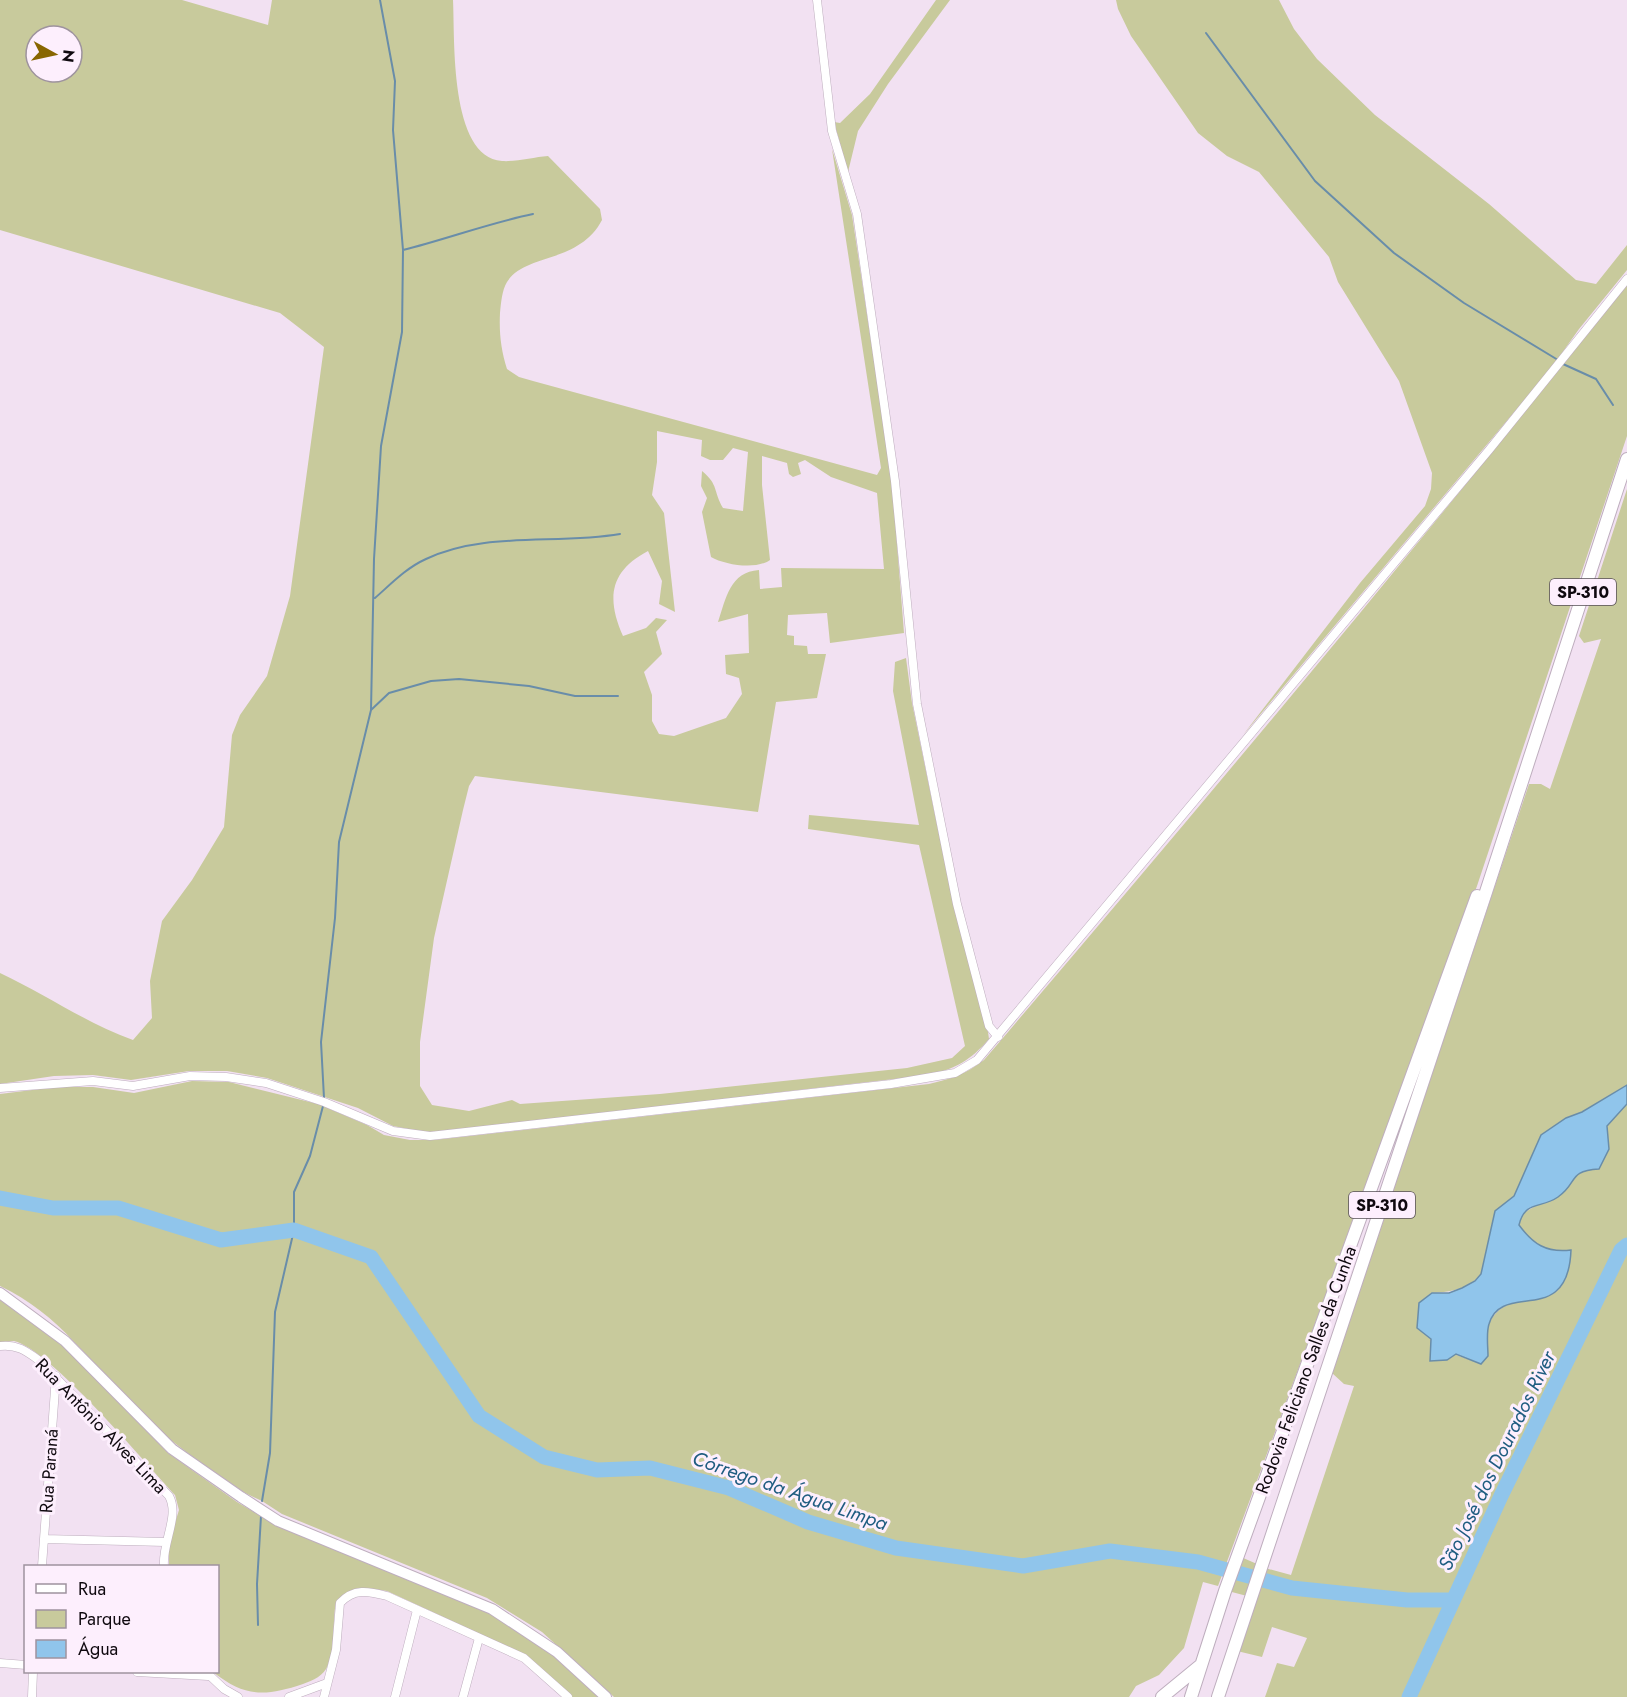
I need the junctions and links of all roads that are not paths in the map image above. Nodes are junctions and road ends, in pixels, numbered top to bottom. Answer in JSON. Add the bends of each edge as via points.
{"nodes":[{"id":1,"x":817,"y":0,"type":"edge"},
{"id":2,"x":1627,"y":279,"type":"edge"},
{"id":3,"x":1627,"y":459,"type":"edge"},
{"id":4,"x":1500,"y":843,"type":"junction"},
{"id":5,"x":998,"y":1036,"type":"junction"},
{"id":6,"x":0,"y":1088,"type":"edge"},
{"id":7,"x":0,"y":1293,"type":"edge"},
{"id":8,"x":0,"y":1346,"type":"edge"},
{"id":9,"x":56,"y":1376,"type":"junction"},
{"id":10,"x":44,"y":1539,"type":"junction"},
{"id":11,"x":165,"y":1542,"type":"junction"},
{"id":12,"x":42,"y":1565,"type":"edge"},
{"id":13,"x":164,"y":1565,"type":"edge"},
{"id":14,"x":417,"y":1610,"type":"junction"},
{"id":15,"x":479,"y":1638,"type":"junction"},
{"id":16,"x":1232,"y":1652,"type":"junction"},
{"id":17,"x":0,"y":1663,"type":"edge"},
{"id":18,"x":1202,"y":1664,"type":"junction"},
{"id":19,"x":24,"y":1665,"type":"edge"},
{"id":20,"x":33,"y":1673,"type":"edge"},
{"id":21,"x":207,"y":1673,"type":"edge"},
{"id":22,"x":327,"y":1683,"type":"junction"},
{"id":23,"x":223,"y":1693,"type":"edge"},
{"id":24,"x":32,"y":1697,"type":"edge"},
{"id":25,"x":238,"y":1697,"type":"edge"},
{"id":26,"x":289,"y":1697,"type":"edge"},
{"id":27,"x":324,"y":1697,"type":"edge"},
{"id":28,"x":395,"y":1697,"type":"edge"},
{"id":29,"x":463,"y":1697,"type":"edge"},
{"id":30,"x":568,"y":1697,"type":"edge"},
{"id":31,"x":606,"y":1697,"type":"edge"},
{"id":32,"x":1162,"y":1697,"type":"edge"},
{"id":33,"x":1191,"y":1697,"type":"edge"},
{"id":34,"x":1218,"y":1697,"type":"edge"},
{"id":35,"x":1224,"y":1697,"type":"edge"}],
"edges":[{"from":1,"to":5,"type":"street","via":[[832,131],[857,214],[895,481],[917,704],[957,904],[989,1026]]},
{"from":2,"to":5,"type":"street","via":[[1489,450]]},
{"from":3,"to":4,"type":"main road","name":"Rodovia Feliciano Salles da Cunha","number":"SP-310"},
{"from":4,"to":16,"type":"main road","name":"Rodovia Feliciano Salles da Cunha","number":"SP-310"},
{"from":4,"to":18,"type":"main road","name":"Rodovia Feliciano Salles da Cunha","number":"SP-310","via":[[1480,887]]},
{"from":5,"to":6,"type":"street","via":[[968,1066],[927,1080],[430,1136],[393,1131],[276,1086],[226,1077],[190,1076],[133,1086],[93,1081]]},
{"from":7,"to":31,"type":"main road","via":[[65,1341],[172,1449],[241,1497],[278,1521],[492,1609],[557,1652]]},
{"from":8,"to":9,"type":"street","name":"Rua Antônio Alves Lima","via":[[23,1349]]},
{"from":9,"to":10,"type":"street","name":"Rua Paraná"},
{"from":9,"to":11,"type":"street","name":"Rua Antônio Alves Lima","via":[[169,1496],[174,1510]]},
{"from":10,"to":11,"type":"street"},
{"from":10,"to":12,"type":"street","name":"Rua Paraná"},
{"from":11,"to":13,"type":"street","name":"Rua Antônio Alves Lima"},
{"from":14,"to":15,"type":"street"},
{"from":14,"to":22,"type":"street","via":[[367,1591],[346,1597],[340,1603],[336,1650]]},
{"from":14,"to":28,"type":"street"},
{"from":15,"to":29,"type":"street"},
{"from":15,"to":30,"type":"street","via":[[524,1658]]},
{"from":16,"to":34,"type":"main road","name":"Rodovia Feliciano Salles da Cunha","number":"SP-310"},
{"from":16,"to":35,"type":"main road"},
{"from":17,"to":19,"type":"street"},
{"from":18,"to":32,"type":"main road"},
{"from":18,"to":33,"type":"main road","name":"Rodovia Feliciano Salles da Cunha","number":"SP-310"},
{"from":20,"to":24,"type":"street"},
{"from":21,"to":23,"type":"street"},
{"from":22,"to":26,"type":"street"},
{"from":22,"to":27,"type":"street"},
{"from":23,"to":25,"type":"street"}]}
